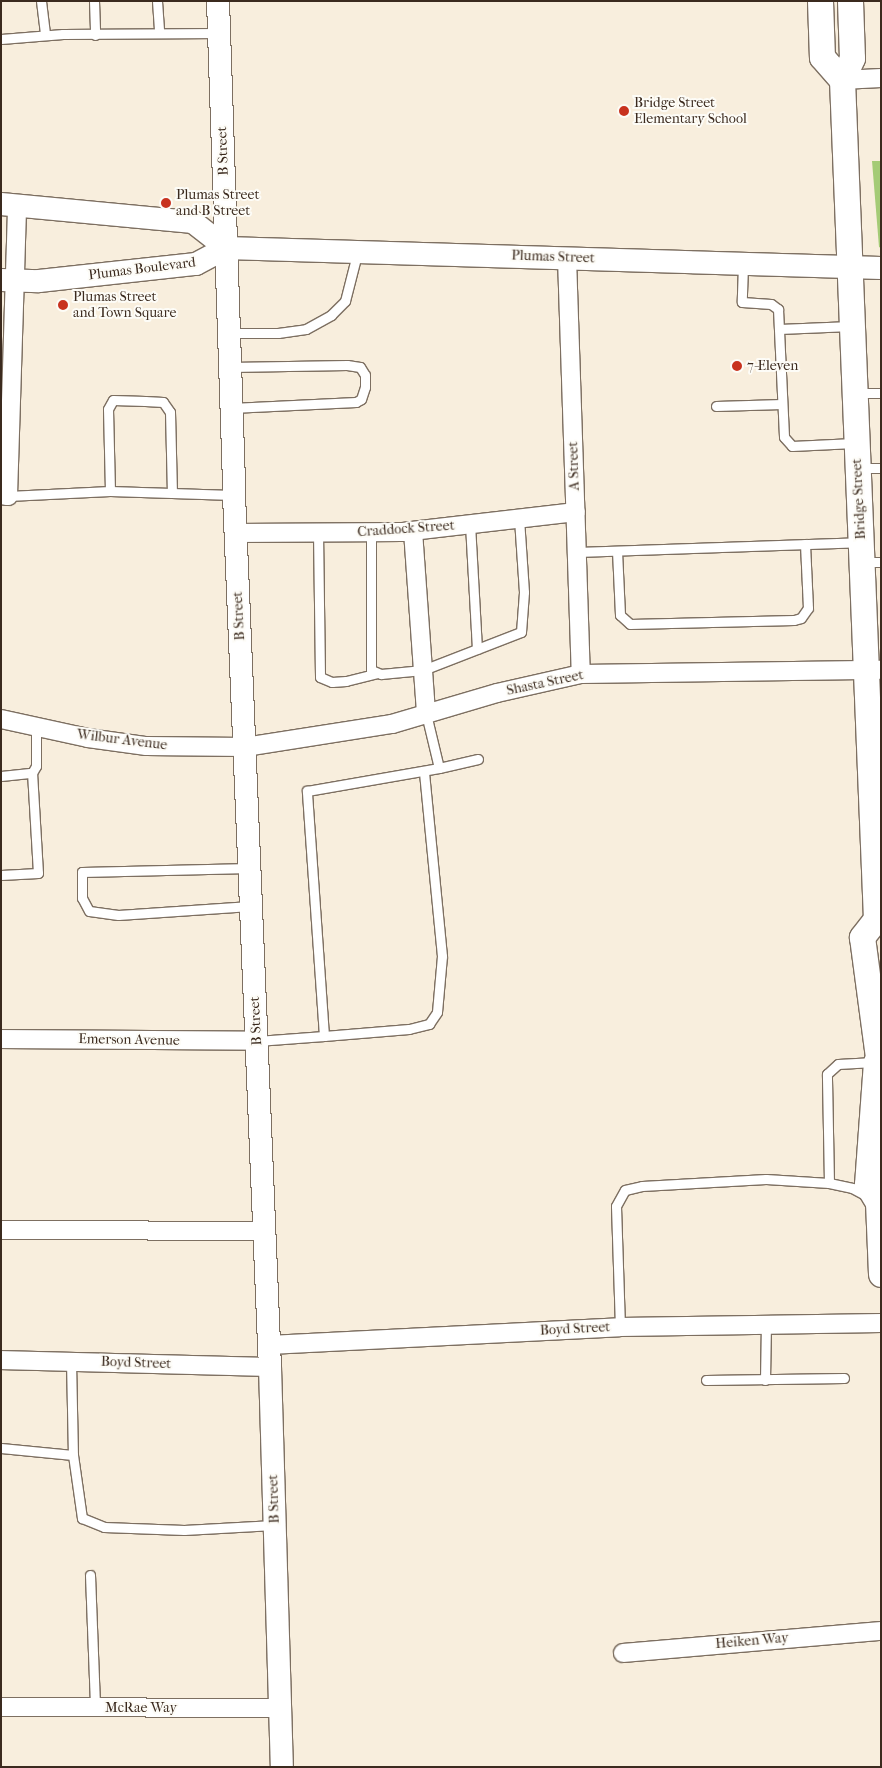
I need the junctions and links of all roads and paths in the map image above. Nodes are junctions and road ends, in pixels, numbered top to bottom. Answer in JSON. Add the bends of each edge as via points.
{"nodes":[{"id":1,"x":41,"y":1,"type":"edge"},
{"id":2,"x":94,"y":1,"type":"edge"},
{"id":3,"x":156,"y":1,"type":"edge"},
{"id":4,"x":218,"y":1,"type":"edge"},
{"id":5,"x":820,"y":1,"type":"edge"},
{"id":6,"x":850,"y":1,"type":"edge"},
{"id":7,"x":159,"y":32,"type":"junction"},
{"id":8,"x":219,"y":33,"type":"junction"},
{"id":9,"x":95,"y":34,"type":"junction"},
{"id":10,"x":45,"y":35,"type":"junction"},
{"id":11,"x":1,"y":39,"type":"edge"},
{"id":12,"x":881,"y":78,"type":"edge"},
{"id":13,"x":842,"y":80,"type":"junction"},
{"id":14,"x":9,"y":204,"type":"edge"},
{"id":15,"x":226,"y":248,"type":"junction"},
{"id":16,"x":357,"y":252,"type":"junction"},
{"id":17,"x":567,"y":258,"type":"junction"},
{"id":18,"x":743,"y":264,"type":"junction"},
{"id":19,"x":849,"y":268,"type":"junction"},
{"id":20,"x":881,"y":268,"type":"edge"},
{"id":21,"x":7,"y":280,"type":"edge"},
{"id":22,"x":851,"y":326,"type":"junction"},
{"id":23,"x":779,"y":329,"type":"junction"},
{"id":24,"x":229,"y":333,"type":"junction"},
{"id":25,"x":230,"y":366,"type":"junction"},
{"id":26,"x":854,"y":393,"type":"junction"},
{"id":27,"x":881,"y":393,"type":"edge"},
{"id":28,"x":782,"y":404,"type":"junction"},
{"id":29,"x":716,"y":406,"type":"dead end"},
{"id":30,"x":231,"y":408,"type":"junction"},
{"id":31,"x":857,"y":443,"type":"junction"},
{"id":32,"x":869,"y":468,"type":"edge"},
{"id":33,"x":110,"y":491,"type":"junction"},
{"id":34,"x":172,"y":493,"type":"junction"},
{"id":35,"x":5,"y":495,"type":"edge"},
{"id":36,"x":234,"y":495,"type":"junction"},
{"id":37,"x":576,"y":512,"type":"junction"},
{"id":38,"x":519,"y":519,"type":"junction"},
{"id":39,"x":470,"y":524,"type":"junction"},
{"id":40,"x":413,"y":531,"type":"junction"},
{"id":41,"x":318,"y":532,"type":"junction"},
{"id":42,"x":370,"y":532,"type":"junction"},
{"id":43,"x":235,"y":533,"type":"junction"},
{"id":44,"x":805,"y":544,"type":"junction"},
{"id":45,"x":617,"y":551,"type":"junction"},
{"id":46,"x":577,"y":552,"type":"junction"},
{"id":47,"x":868,"y":555,"type":"edge"},
{"id":48,"x":477,"y":649,"type":"junction"},
{"id":49,"x":423,"y":670,"type":"junction"},
{"id":50,"x":874,"y":670,"type":"edge"},
{"id":51,"x":377,"y":673,"type":"junction"},
{"id":52,"x":581,"y":674,"type":"junction"},
{"id":53,"x":426,"y":714,"type":"junction"},
{"id":54,"x":1,"y":719,"type":"edge"},
{"id":55,"x":36,"y":727,"type":"junction"},
{"id":56,"x":245,"y":747,"type":"junction"},
{"id":57,"x":478,"y":759,"type":"dead end"},
{"id":58,"x":439,"y":768,"type":"junction"},
{"id":59,"x":424,"y":772,"type":"junction"},
{"id":60,"x":32,"y":773,"type":"junction"},
{"id":61,"x":1,"y":776,"type":"edge"},
{"id":62,"x":876,"y":786,"type":"edge"},
{"id":63,"x":251,"y":868,"type":"junction"},
{"id":64,"x":1,"y":875,"type":"edge"},
{"id":65,"x":250,"y":906,"type":"junction"},
{"id":66,"x":878,"y":922,"type":"edge"},
{"id":67,"x":324,"y":1036,"type":"junction"},
{"id":68,"x":1,"y":1039,"type":"edge"},
{"id":69,"x":257,"y":1041,"type":"junction"},
{"id":70,"x":879,"y":1071,"type":"edge"},
{"id":71,"x":829,"y":1183,"type":"junction"},
{"id":72,"x":878,"y":1202,"type":"junction"},
{"id":73,"x":1,"y":1230,"type":"edge"},
{"id":74,"x":265,"y":1231,"type":"junction"},
{"id":75,"x":881,"y":1274,"type":"edge"},
{"id":76,"x":881,"y":1323,"type":"edge"},
{"id":77,"x":766,"y":1325,"type":"junction"},
{"id":78,"x":620,"y":1327,"type":"junction"},
{"id":79,"x":270,"y":1356,"type":"junction"},
{"id":80,"x":1,"y":1360,"type":"edge"},
{"id":81,"x":71,"y":1362,"type":"junction"},
{"id":82,"x":844,"y":1378,"type":"dead end"},
{"id":83,"x":706,"y":1380,"type":"dead end"},
{"id":84,"x":766,"y":1380,"type":"junction"},
{"id":85,"x":1,"y":1448,"type":"edge"},
{"id":86,"x":73,"y":1455,"type":"junction"},
{"id":87,"x":275,"y":1525,"type":"junction"},
{"id":88,"x":90,"y":1575,"type":"dead end"},
{"id":89,"x":881,"y":1631,"type":"edge"},
{"id":90,"x":624,"y":1653,"type":"dead end"},
{"id":91,"x":1,"y":1707,"type":"edge"},
{"id":92,"x":95,"y":1708,"type":"junction"},
{"id":93,"x":280,"y":1708,"type":"junction"},
{"id":94,"x":282,"y":1767,"type":"edge"}],
"edges":[{"from":1,"to":10,"type":"lane"},
{"from":2,"to":9,"type":"lane"},
{"from":3,"to":7,"type":"lane"},
{"from":4,"to":8,"type":"street","name":"B Street"},
{"from":5,"to":13,"type":"main road","via":[[822,57]]},
{"from":6,"to":13,"type":"main road","name":"Bridge Street","via":[[852,58]]},
{"from":7,"to":8,"type":"lane"},
{"from":7,"to":9,"type":"lane"},
{"from":8,"to":15,"type":"street","name":"B Street"},
{"from":9,"to":10,"type":"lane"},
{"from":10,"to":11,"type":"lane"},
{"from":12,"to":13,"type":"street"},
{"from":13,"to":19,"type":"main road","name":"Bridge Street"},
{"from":14,"to":15,"type":"street","via":[[193,222]]},
{"from":14,"to":21,"type":"street"},
{"from":15,"to":16,"type":"street","name":"Plumas Street"},
{"from":15,"to":21,"type":"street","name":"Plumas Boulevard","via":[[196,264],[39,281]]},
{"from":15,"to":24,"type":"street","name":"B Street"},
{"from":16,"to":17,"type":"street","name":"Plumas Street"},
{"from":16,"to":24,"type":"lane","via":[[345,300],[331,315],[306,328],[278,333]]},
{"from":17,"to":18,"type":"street","name":"Plumas Street"},
{"from":17,"to":37,"type":"street","name":"A Street"},
{"from":18,"to":19,"type":"street","name":"Plumas Street"},
{"from":18,"to":23,"type":"lane","via":[[742,302],[772,304],[778,309]]},
{"from":19,"to":20,"type":"street","name":"Plumas Street"},
{"from":19,"to":22,"type":"main road","name":"Bridge Street"},
{"from":21,"to":35,"type":"street"},
{"from":22,"to":23,"type":"lane"},
{"from":22,"to":26,"type":"main road","name":"Bridge Street"},
{"from":23,"to":28,"type":"lane"},
{"from":24,"to":25,"type":"street","name":"B Street"},
{"from":25,"to":30,"type":"street","name":"B Street"},
{"from":25,"to":30,"type":"lane","via":[[347,365],[360,367],[365,375],[361,399],[356,402]]},
{"from":26,"to":27,"type":"lane"},
{"from":26,"to":31,"type":"main road","name":"Bridge Street"},
{"from":28,"to":29,"type":"lane"},
{"from":28,"to":31,"type":"lane","via":[[784,437],[792,446]]},
{"from":30,"to":36,"type":"street","name":"B Street"},
{"from":31,"to":32,"type":"main road","name":"Bridge Street"},
{"from":32,"to":47,"type":"main road","name":"Bridge Street"},
{"from":33,"to":34,"type":"lane"},
{"from":33,"to":34,"type":"lane","via":[[108,409],[113,400],[145,401],[163,402],[170,412]]},
{"from":33,"to":35,"type":"lane"},
{"from":34,"to":36,"type":"lane"},
{"from":36,"to":43,"type":"street","name":"B Street"},
{"from":37,"to":38,"type":"street","name":"Craddock Street"},
{"from":37,"to":46,"type":"street","name":"A Street"},
{"from":38,"to":39,"type":"street","name":"Craddock Street"},
{"from":38,"to":48,"type":"lane","via":[[524,612],[522,632]]},
{"from":39,"to":40,"type":"street","name":"Craddock Street"},
{"from":39,"to":48,"type":"lane"},
{"from":40,"to":42,"type":"street","name":"Craddock Street"},
{"from":40,"to":49,"type":"street"},
{"from":41,"to":42,"type":"street","name":"Craddock Street"},
{"from":41,"to":43,"type":"street","name":"Craddock Street"},
{"from":41,"to":51,"type":"lane","via":[[320,677],[332,682]]},
{"from":42,"to":51,"type":"lane","via":[[371,670]]},
{"from":43,"to":56,"type":"street","name":"B Street"},
{"from":44,"to":45,"type":"lane"},
{"from":44,"to":45,"type":"lane","via":[[808,608],[794,620],[630,624],[620,615]]},
{"from":44,"to":47,"type":"lane"},
{"from":45,"to":46,"type":"lane"},
{"from":46,"to":52,"type":"street","name":"A Street"},
{"from":47,"to":50,"type":"main road","name":"Bridge Street"},
{"from":48,"to":49,"type":"lane"},
{"from":49,"to":51,"type":"lane"},
{"from":49,"to":53,"type":"street"},
{"from":50,"to":52,"type":"street","name":"Shasta Street"},
{"from":50,"to":62,"type":"main road","name":"Bridge Street"},
{"from":52,"to":53,"type":"street","name":"Shasta Street"},
{"from":53,"to":56,"type":"street","name":"Shasta Street","via":[[392,724]]},
{"from":53,"to":58,"type":"lane"},
{"from":54,"to":55,"type":"street","name":"Wilbur Avenue"},
{"from":55,"to":56,"type":"street","name":"Wilbur Avenue","via":[[146,746]]},
{"from":55,"to":60,"type":"lane","via":[[36,766]]},
{"from":56,"to":63,"type":"street","name":"B Street"},
{"from":57,"to":58,"type":"lane"},
{"from":58,"to":59,"type":"lane"},
{"from":59,"to":67,"type":"lane","via":[[442,956],[437,1012],[429,1024]]},
{"from":59,"to":67,"type":"lane","via":[[308,791]]},
{"from":60,"to":61,"type":"lane"},
{"from":60,"to":64,"type":"lane","via":[[38,873]]},
{"from":62,"to":66,"type":"main road","name":"Bridge Street"},
{"from":63,"to":65,"type":"street","name":"B Street"},
{"from":63,"to":65,"type":"lane","via":[[82,872],[82,898],[89,911],[118,915]]},
{"from":65,"to":69,"type":"street","name":"B Street"},
{"from":66,"to":70,"type":"main road","name":"Bridge Street","via":[[862,938]]},
{"from":67,"to":69,"type":"lane"},
{"from":68,"to":69,"type":"street","name":"Emerson Avenue"},
{"from":69,"to":74,"type":"street","name":"B Street"},
{"from":70,"to":71,"type":"lane","via":[[838,1064],[827,1074]]},
{"from":70,"to":72,"type":"main road","name":"Bridge Street","via":[[867,1184]]},
{"from":71,"to":72,"type":"lane","via":[[852,1188]]},
{"from":71,"to":78,"type":"lane","via":[[766,1179],[625,1190],[616,1206]]},
{"from":72,"to":75,"type":"main road"},
{"from":73,"to":74,"type":"street"},
{"from":74,"to":79,"type":"street","name":"B Street"},
{"from":76,"to":77,"type":"street","name":"Boyd Street"},
{"from":77,"to":78,"type":"street","name":"Boyd Street"},
{"from":77,"to":84,"type":"lane"},
{"from":78,"to":79,"type":"street","name":"Boyd Street"},
{"from":79,"to":81,"type":"street","name":"Boyd Street"},
{"from":79,"to":87,"type":"street","name":"B Street"},
{"from":80,"to":81,"type":"street","name":"Boyd Street"},
{"from":81,"to":86,"type":"lane"},
{"from":82,"to":84,"type":"lane"},
{"from":83,"to":84,"type":"lane"},
{"from":85,"to":86,"type":"lane"},
{"from":86,"to":87,"type":"lane","via":[[82,1518],[104,1527],[184,1530]]},
{"from":87,"to":93,"type":"street","name":"B Street"},
{"from":88,"to":92,"type":"lane"},
{"from":89,"to":90,"type":"street","name":"Heiken Way"},
{"from":91,"to":92,"type":"street","name":"McRae Way"},
{"from":92,"to":93,"type":"street","name":"McRae Way"},
{"from":93,"to":94,"type":"street","name":"B Street"}]}
